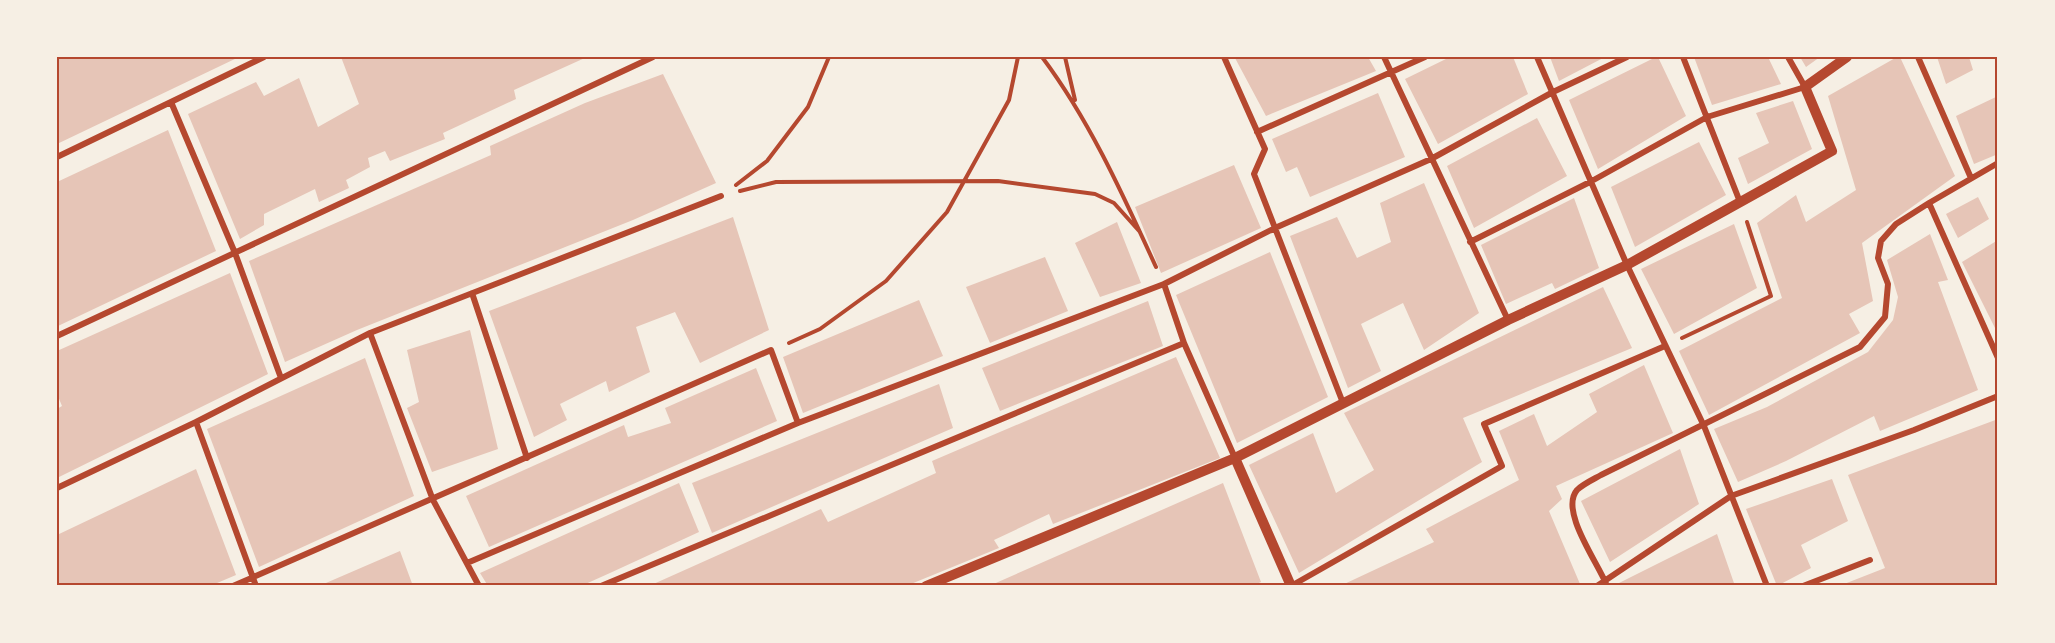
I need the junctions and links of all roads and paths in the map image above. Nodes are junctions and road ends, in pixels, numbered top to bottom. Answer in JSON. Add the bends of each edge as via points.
{"nodes":[{"id":1,"x":264,"y":57,"type":"edge"},
{"id":2,"x":653,"y":57,"type":"edge"},
{"id":3,"x":829,"y":57,"type":"edge"},
{"id":4,"x":1018,"y":57,"type":"edge"},
{"id":5,"x":1040,"y":57,"type":"edge"},
{"id":6,"x":1065,"y":57,"type":"edge"},
{"id":7,"x":1224,"y":57,"type":"edge"},
{"id":8,"x":1384,"y":57,"type":"edge"},
{"id":9,"x":1425,"y":57,"type":"edge"},
{"id":10,"x":1537,"y":57,"type":"edge"},
{"id":11,"x":1627,"y":57,"type":"edge"},
{"id":12,"x":1683,"y":57,"type":"edge"},
{"id":13,"x":1788,"y":57,"type":"edge"},
{"id":14,"x":1848,"y":57,"type":"edge"},
{"id":15,"x":1918,"y":57,"type":"edge"},
{"id":16,"x":1392,"y":73,"type":"junction"},
{"id":17,"x":1805,"y":87,"type":"junction"},
{"id":18,"x":1553,"y":92,"type":"junction"},
{"id":19,"x":171,"y":102,"type":"junction"},
{"id":20,"x":1077,"y":107,"type":"junction"},
{"id":21,"x":1707,"y":117,"type":"junction"},
{"id":22,"x":1257,"y":132,"type":"junction"},
{"id":23,"x":57,"y":157,"type":"edge"},
{"id":24,"x":1431,"y":159,"type":"junction"},
{"id":25,"x":1998,"y":163,"type":"edge"},
{"id":26,"x":1971,"y":178,"type":"junction"},
{"id":27,"x":964,"y":180,"type":"junction"},
{"id":28,"x":1590,"y":182,"type":"junction"},
{"id":29,"x":721,"y":196,"type":"junction"},
{"id":30,"x":1740,"y":202,"type":"junction"},
{"id":31,"x":1929,"y":203,"type":"junction"},
{"id":32,"x":1275,"y":228,"type":"junction"},
{"id":33,"x":1140,"y":232,"type":"junction"},
{"id":34,"x":1470,"y":242,"type":"junction"},
{"id":35,"x":235,"y":253,"type":"junction"},
{"id":36,"x":1627,"y":265,"type":"junction"},
{"id":37,"x":1164,"y":284,"type":"junction"},
{"id":38,"x":472,"y":293,"type":"junction"},
{"id":39,"x":1508,"y":320,"type":"junction"},
{"id":40,"x":370,"y":333,"type":"junction"},
{"id":41,"x":57,"y":336,"type":"edge"},
{"id":42,"x":1184,"y":343,"type":"junction"},
{"id":43,"x":1665,"y":346,"type":"junction"},
{"id":44,"x":771,"y":350,"type":"junction"},
{"id":45,"x":1998,"y":358,"type":"edge"},
{"id":46,"x":281,"y":378,"type":"junction"},
{"id":47,"x":1998,"y":396,"type":"edge"},
{"id":48,"x":1343,"y":403,"type":"junction"},
{"id":49,"x":196,"y":422,"type":"junction"},
{"id":50,"x":798,"y":423,"type":"junction"},
{"id":51,"x":1704,"y":426,"type":"junction"},
{"id":52,"x":527,"y":458,"type":"junction"},
{"id":53,"x":1235,"y":458,"type":"junction"},
{"id":54,"x":57,"y":488,"type":"edge"},
{"id":55,"x":1731,"y":496,"type":"junction"},
{"id":56,"x":433,"y":500,"type":"junction"},
{"id":57,"x":1870,"y":560,"type":"dead end"},
{"id":58,"x":467,"y":563,"type":"junction"},
{"id":59,"x":253,"y":578,"type":"junction"},
{"id":60,"x":1606,"y":584,"type":"edge"},
{"id":61,"x":233,"y":586,"type":"edge"},
{"id":62,"x":256,"y":586,"type":"edge"},
{"id":63,"x":479,"y":586,"type":"edge"},
{"id":64,"x":601,"y":586,"type":"edge"},
{"id":65,"x":926,"y":586,"type":"edge"},
{"id":66,"x":1291,"y":586,"type":"edge"},
{"id":67,"x":1597,"y":586,"type":"edge"},
{"id":68,"x":1767,"y":586,"type":"edge"},
{"id":69,"x":1803,"y":586,"type":"edge"}],
"edges":[{"from":1,"to":19,"type":"street"},
{"from":2,"to":35,"type":"street"},
{"from":3,"to":29,"type":"path","via":[[808,107],[767,161]]},
{"from":4,"to":27,"type":"path","via":[[1009,100]]},
{"from":5,"to":20,"type":"path"},
{"from":6,"to":20,"type":"path"},
{"from":7,"to":22,"type":"street"},
{"from":8,"to":16,"type":"street"},
{"from":9,"to":16,"type":"street"},
{"from":10,"to":18,"type":"street"},
{"from":11,"to":18,"type":"street"},
{"from":12,"to":21,"type":"street"},
{"from":13,"to":17,"type":"street"},
{"from":14,"to":17,"type":"street"},
{"from":15,"to":26,"type":"street"},
{"from":16,"to":22,"type":"street"},
{"from":16,"to":24,"type":"street"},
{"from":17,"to":21,"type":"street"},
{"from":17,"to":30,"type":"street","via":[[1832,151]]},
{"from":18,"to":24,"type":"street"},
{"from":18,"to":28,"type":"street"},
{"from":19,"to":23,"type":"street"},
{"from":19,"to":35,"type":"street"},
{"from":20,"to":33,"type":"path"},
{"from":21,"to":28,"type":"street"},
{"from":21,"to":30,"type":"street"},
{"from":22,"to":32,"type":"street","via":[[1265,149],[1254,174]]},
{"from":24,"to":32,"type":"street"},
{"from":24,"to":34,"type":"street"},
{"from":25,"to":26,"type":"street"},
{"from":26,"to":31,"type":"street"},
{"from":27,"to":29,"type":"path","via":[[777,182]]},
{"from":27,"to":33,"type":"path","via":[[1095,194],[1114,203]]},
{"from":27,"to":44,"type":"path","via":[[947,212],[886,280],[820,329]]},
{"from":28,"to":34,"type":"street"},
{"from":28,"to":36,"type":"street"},
{"from":29,"to":38,"type":"street"},
{"from":30,"to":36,"type":"street"},
{"from":30,"to":43,"type":"path","via":[[1771,296]]},
{"from":31,"to":45,"type":"street"},
{"from":31,"to":51,"type":"street","via":[[1896,224],[1881,241],[1878,258],[1888,284],[1885,317],[1860,347]]},
{"from":32,"to":37,"type":"street"},
{"from":32,"to":48,"type":"street"},
{"from":33,"to":37,"type":"path"},
{"from":34,"to":39,"type":"street"},
{"from":35,"to":41,"type":"street"},
{"from":35,"to":46,"type":"street"},
{"from":36,"to":39,"type":"street"},
{"from":36,"to":43,"type":"street"},
{"from":37,"to":42,"type":"street"},
{"from":37,"to":50,"type":"street"},
{"from":38,"to":40,"type":"street"},
{"from":38,"to":52,"type":"street"},
{"from":39,"to":48,"type":"street"},
{"from":40,"to":46,"type":"street"},
{"from":40,"to":56,"type":"street"},
{"from":42,"to":53,"type":"street"},
{"from":42,"to":64,"type":"street"},
{"from":43,"to":51,"type":"street"},
{"from":43,"to":66,"type":"street","via":[[1484,424],[1502,466]]},
{"from":44,"to":50,"type":"street"},
{"from":44,"to":52,"type":"street"},
{"from":46,"to":49,"type":"street"},
{"from":47,"to":55,"type":"street"},
{"from":48,"to":53,"type":"street"},
{"from":49,"to":54,"type":"street"},
{"from":49,"to":59,"type":"street"},
{"from":50,"to":58,"type":"street"},
{"from":51,"to":55,"type":"street"},
{"from":51,"to":60,"type":"street","via":[[1576,491],[1573,519]]},
{"from":52,"to":56,"type":"street"},
{"from":53,"to":65,"type":"street"},
{"from":53,"to":66,"type":"street"},
{"from":55,"to":60,"type":"street"},
{"from":55,"to":68,"type":"street"},
{"from":56,"to":58,"type":"street"},
{"from":56,"to":59,"type":"street"},
{"from":57,"to":69,"type":"street"},
{"from":58,"to":63,"type":"street"},
{"from":59,"to":61,"type":"street"},
{"from":59,"to":62,"type":"street"},
{"from":60,"to":67,"type":"street"}]}
